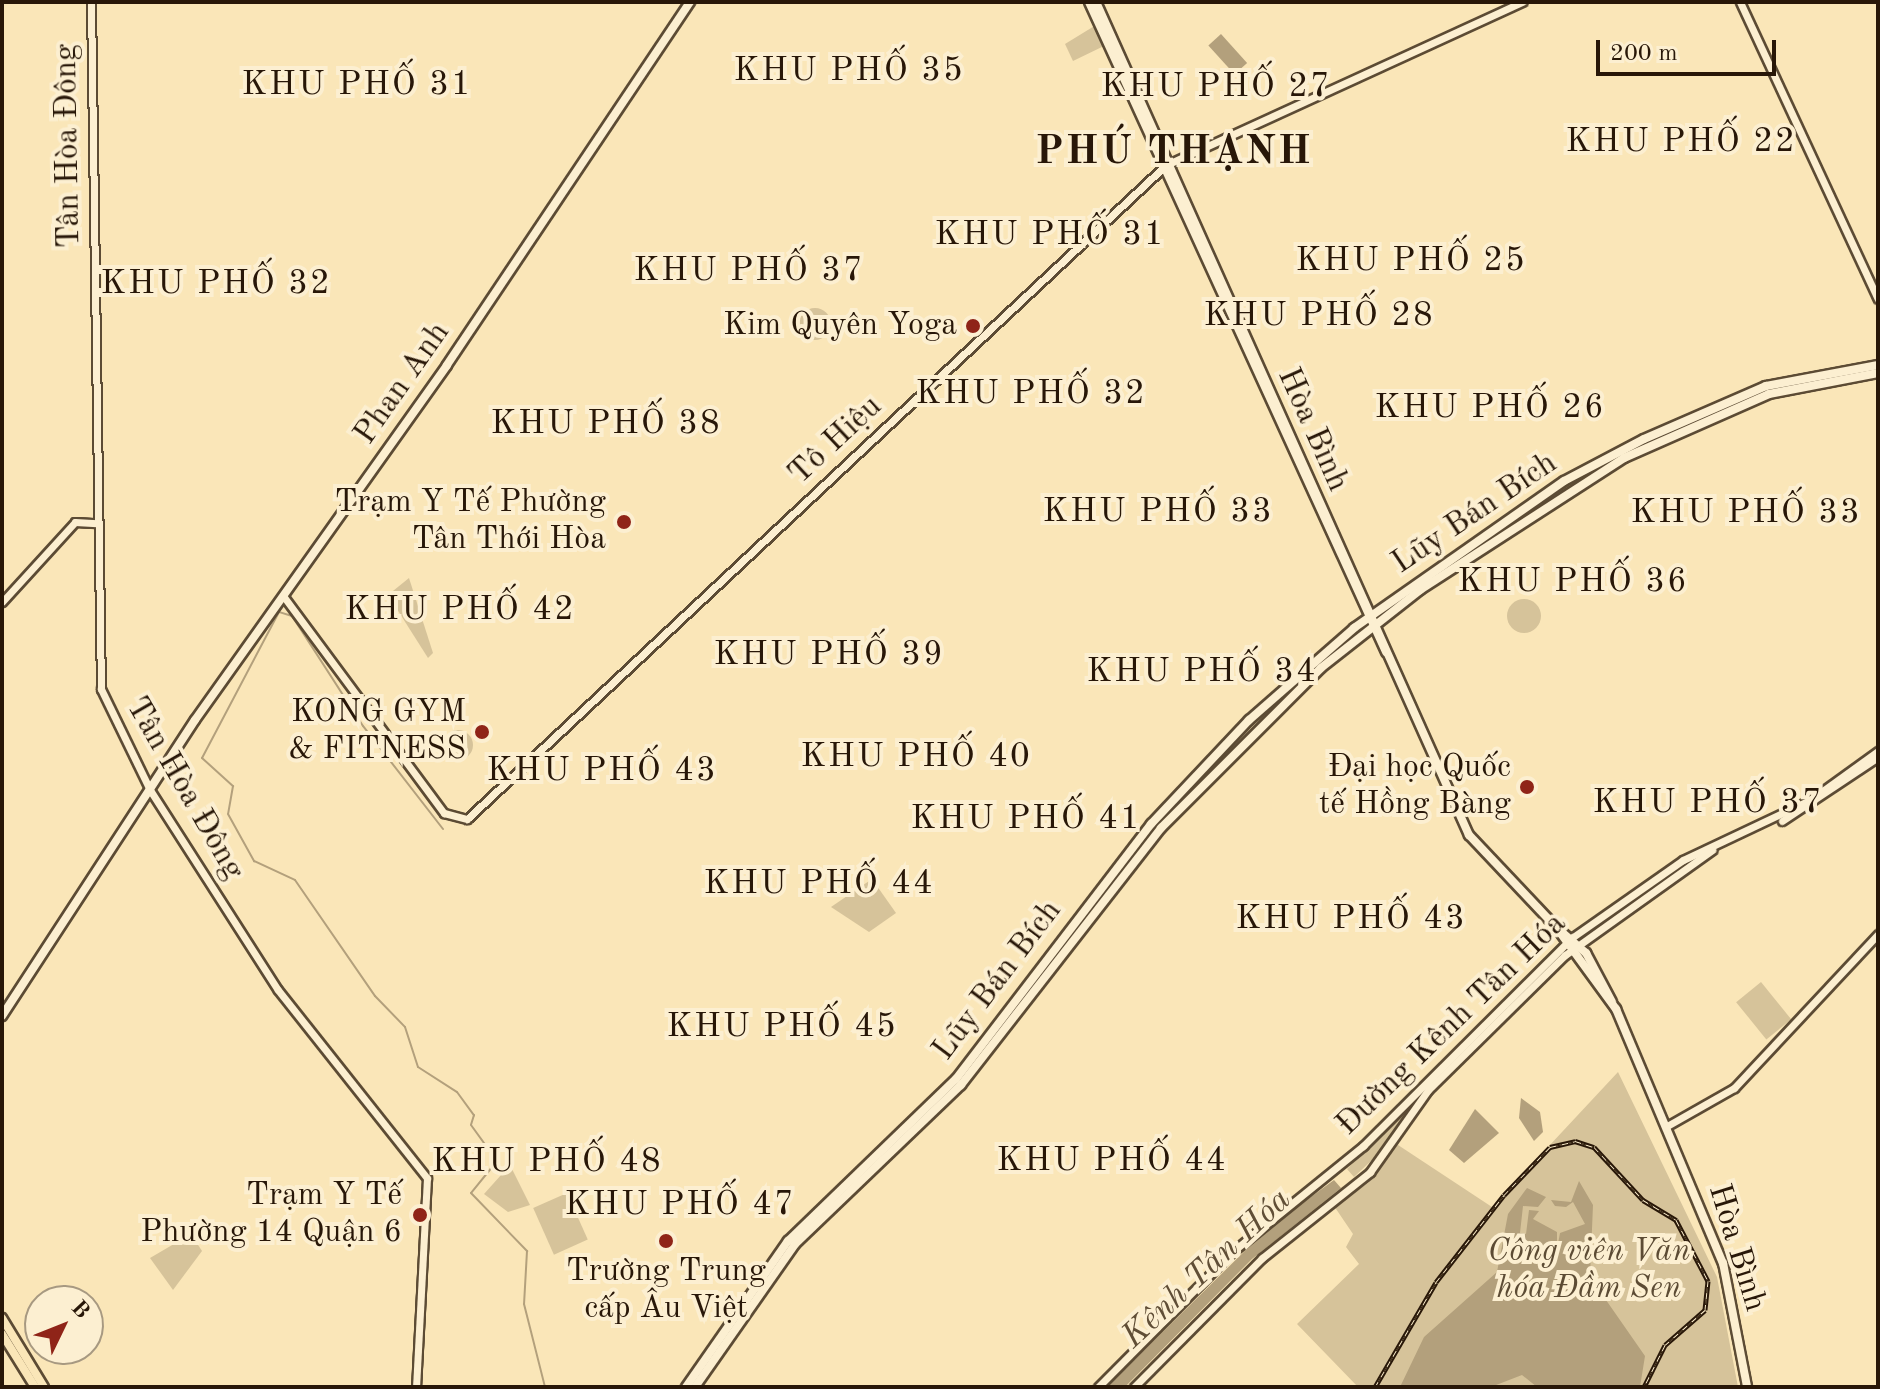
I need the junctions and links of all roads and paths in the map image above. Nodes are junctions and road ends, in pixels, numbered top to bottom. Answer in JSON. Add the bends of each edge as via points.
{"nodes":[{"id":1,"x":91,"y":2,"type":"edge"},
{"id":2,"x":690,"y":2,"type":"edge"},
{"id":3,"x":1089,"y":2,"type":"edge"},
{"id":4,"x":1096,"y":2,"type":"edge"},
{"id":5,"x":1522,"y":2,"type":"edge"},
{"id":6,"x":1740,"y":2,"type":"edge"},
{"id":7,"x":1168,"y":164,"type":"junction"},
{"id":8,"x":1878,"y":299,"type":"edge"},
{"id":9,"x":1878,"y":365,"type":"edge"},
{"id":10,"x":1878,"y":373,"type":"edge"},
{"id":11,"x":97,"y":523,"type":"junction"},
{"id":12,"x":284,"y":597,"type":"junction"},
{"id":13,"x":1365,"y":598,"type":"junction"},
{"id":14,"x":2,"y":602,"type":"edge"},
{"id":15,"x":1362,"y":608,"type":"junction"},
{"id":16,"x":1387,"y":608,"type":"junction"},
{"id":17,"x":1371,"y":620,"type":"junction"},
{"id":18,"x":1357,"y":632,"type":"junction"},
{"id":19,"x":1380,"y":638,"type":"junction"},
{"id":20,"x":1878,"y":751,"type":"edge"},
{"id":21,"x":1878,"y":757,"type":"edge"},
{"id":22,"x":150,"y":790,"type":"junction"},
{"id":23,"x":1819,"y":796,"type":"junction"},
{"id":24,"x":1878,"y":934,"type":"edge"},
{"id":25,"x":1573,"y":943,"type":"junction"},
{"id":26,"x":2,"y":1016,"type":"edge"},
{"id":27,"x":1667,"y":1126,"type":"junction"},
{"id":28,"x":1376,"y":1132,"type":"junction"},
{"id":29,"x":1390,"y":1144,"type":"junction"},
{"id":30,"x":2,"y":1318,"type":"edge"},
{"id":31,"x":2,"y":1334,"type":"edge"},
{"id":32,"x":35,"y":1387,"type":"edge"},
{"id":33,"x":44,"y":1387,"type":"edge"},
{"id":34,"x":416,"y":1387,"type":"edge"},
{"id":35,"x":686,"y":1387,"type":"edge"},
{"id":36,"x":695,"y":1387,"type":"edge"},
{"id":37,"x":1098,"y":1387,"type":"edge"},
{"id":38,"x":1134,"y":1387,"type":"edge"},
{"id":39,"x":1747,"y":1387,"type":"edge"}],
"edges":[{"from":1,"to":11,"type":"street","name":"Tân Hòa Đông"},
{"from":2,"to":12,"type":"main road","name":"Phan Anh"},
{"from":3,"to":7,"type":"main road","name":"Hòa Bình"},
{"from":4,"to":7,"type":"main road","name":"Hòa Bình"},
{"from":5,"to":7,"type":"street","name":"Tô Hiệu"},
{"from":6,"to":8,"type":"street"},
{"from":7,"to":12,"type":"street","name":"Tô Hiệu","via":[[467,819],[444,813]]},
{"from":7,"to":13,"type":"main road","name":"Hòa Bình"},
{"from":7,"to":15,"type":"main road","name":"Hòa Bình"},
{"from":9,"to":16,"type":"main road","name":"Lũy Bán Bích","via":[[1766,386],[1667,427],[1564,481]]},
{"from":10,"to":16,"type":"main road","name":"Lũy Bán Bích","via":[[1769,394],[1682,428],[1569,489]]},
{"from":11,"to":14,"type":"street","via":[[75,522]]},
{"from":11,"to":22,"type":"street","name":"Tân Hòa Đông","via":[[101,689]]},
{"from":12,"to":22,"type":"main road","name":"Phan Anh"},
{"from":13,"to":16,"type":"main road"},
{"from":13,"to":17,"type":"main road","name":"Hòa Bình"},
{"from":15,"to":17,"type":"main road","name":"Hòa Bình"},
{"from":15,"to":18,"type":"main road"},
{"from":16,"to":17,"type":"main road","name":"Lũy Bán Bích"},
{"from":16,"to":19,"type":"main road"},
{"from":17,"to":18,"type":"main road","name":"Lũy Bán Bích"},
{"from":17,"to":19,"type":"main road","name":"Hòa Bình"},
{"from":18,"to":19,"type":"main road"},
{"from":18,"to":35,"type":"main road","name":"Lũy Bán Bích","via":[[1249,720],[1151,824],[959,1076],[788,1241]]},
{"from":18,"to":36,"type":"main road","name":"Lũy Bán Bích","via":[[1255,727],[1161,828],[961,1085],[795,1244]]},
{"from":19,"to":25,"type":"main road","name":"Hòa Bình","via":[[1469,835]]},
{"from":20,"to":23,"type":"street","name":"Đường Kênh Tân Hóa"},
{"from":21,"to":23,"type":"street","name":"Đường Kênh Tân Hóa"},
{"from":22,"to":26,"type":"main road","name":"Phan Anh"},
{"from":22,"to":34,"type":"street","name":"Tân Hòa Đông","via":[[278,990],[427,1178]]},
{"from":23,"to":25,"type":"street","name":"Đường Kênh Tân Hóa","via":[[1686,865]]},
{"from":24,"to":27,"type":"street","via":[[1734,1088]]},
{"from":25,"to":27,"type":"main road","name":"Hòa Bình","via":[[1612,1002]]},
{"from":25,"to":28,"type":"street","name":"Đường Kênh Tân Hóa"},
{"from":25,"to":29,"type":"street","name":"Đường Kênh Tân Hóa","via":[[1428,1090]]},
{"from":27,"to":39,"type":"main road","name":"Hòa Bình","via":[[1723,1263]]},
{"from":28,"to":29,"type":"street"},
{"from":28,"to":37,"type":"street","name":"Đường Kênh Tân Hóa","via":[[1232,1252]]},
{"from":29,"to":38,"type":"street","name":"Đường Kênh Tân Hóa","via":[[1370,1172],[1262,1258]]},
{"from":30,"to":33,"type":"main road"},
{"from":31,"to":32,"type":"main road"}]}
